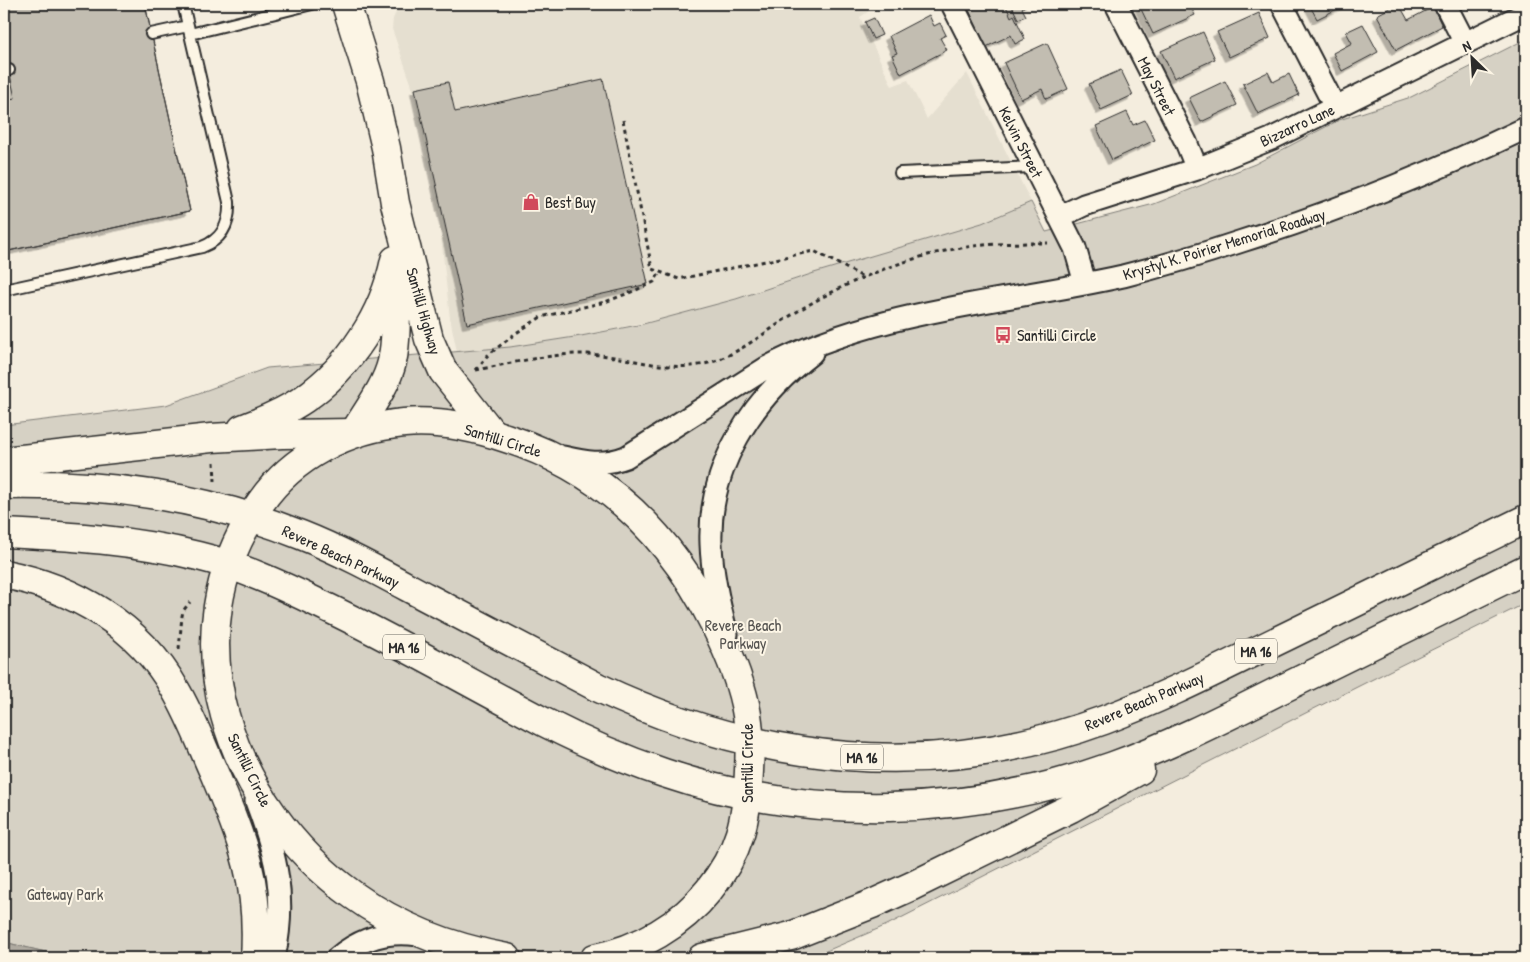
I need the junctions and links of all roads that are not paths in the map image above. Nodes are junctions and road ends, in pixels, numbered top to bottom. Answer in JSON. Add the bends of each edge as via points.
{"nodes":[{"id":1,"x":183,"y":4,"type":"edge"},
{"id":2,"x":312,"y":4,"type":"edge"},
{"id":3,"x":346,"y":4,"type":"edge"},
{"id":4,"x":952,"y":4,"type":"edge"},
{"id":5,"x":1116,"y":4,"type":"edge"},
{"id":6,"x":1282,"y":4,"type":"edge"},
{"id":7,"x":1445,"y":4,"type":"edge"},
{"id":8,"x":1526,"y":14,"type":"edge"},
{"id":9,"x":189,"y":30,"type":"junction"},
{"id":10,"x":152,"y":34,"type":"dead end"},
{"id":11,"x":1465,"y":43,"type":"junction"},
{"id":12,"x":1335,"y":107,"type":"junction"},
{"id":13,"x":1526,"y":128,"type":"edge"},
{"id":14,"x":1034,"y":167,"type":"junction"},
{"id":15,"x":1197,"y":169,"type":"junction"},
{"id":16,"x":900,"y":173,"type":"dead end"},
{"id":17,"x":395,"y":203,"type":"junction"},
{"id":18,"x":1059,"y":217,"type":"junction"},
{"id":19,"x":396,"y":260,"type":"junction"},
{"id":20,"x":1085,"y":283,"type":"junction"},
{"id":21,"x":4,"y":290,"type":"edge"},
{"id":22,"x":850,"y":333,"type":"junction"},
{"id":23,"x":354,"y":433,"type":"junction"},
{"id":24,"x":492,"y":433,"type":"junction"},
{"id":25,"x":212,"y":446,"type":"junction"},
{"id":26,"x":550,"y":455,"type":"junction"},
{"id":27,"x":4,"y":461,"type":"edge"},
{"id":28,"x":4,"y":485,"type":"edge"},
{"id":29,"x":250,"y":517,"type":"junction"},
{"id":30,"x":1526,"y":518,"type":"edge"},
{"id":31,"x":4,"y":533,"type":"edge"},
{"id":32,"x":228,"y":565,"type":"junction"},
{"id":33,"x":1526,"y":569,"type":"edge"},
{"id":34,"x":4,"y":574,"type":"edge"},
{"id":35,"x":738,"y":678,"type":"junction"},
{"id":36,"x":1235,"y":712,"type":"junction"},
{"id":37,"x":749,"y":742,"type":"junction"},
{"id":38,"x":240,"y":756,"type":"junction"},
{"id":39,"x":748,"y":794,"type":"junction"},
{"id":40,"x":791,"y":936,"type":"junction"},
{"id":41,"x":429,"y":937,"type":"junction"},
{"id":42,"x":255,"y":958,"type":"edge"},
{"id":43,"x":274,"y":958,"type":"edge"},
{"id":44,"x":337,"y":958,"type":"edge"},
{"id":45,"x":507,"y":958,"type":"edge"},
{"id":46,"x":595,"y":958,"type":"edge"},
{"id":47,"x":702,"y":958,"type":"edge"},
{"id":48,"x":731,"y":958,"type":"edge"}],
"edges":[{"from":1,"to":9,"type":"lane"},
{"from":2,"to":9,"type":"lane"},
{"from":3,"to":17,"type":"main road","name":"Santilli Highway","via":[[376,105]]},
{"from":4,"to":14,"type":"street","name":"Kelvin Street"},
{"from":5,"to":15,"type":"street","name":"May Street"},
{"from":6,"to":12,"type":"street"},
{"from":7,"to":11,"type":"street"},
{"from":8,"to":11,"type":"street","name":"Bizzarro Lane"},
{"from":9,"to":10,"type":"lane"},
{"from":9,"to":21,"type":"lane","via":[[229,202],[230,215],[221,235],[202,247]]},
{"from":11,"to":12,"type":"street","name":"Bizzarro Lane"},
{"from":12,"to":15,"type":"street","name":"Bizzarro Lane","via":[[1270,139]]},
{"from":13,"to":20,"type":"street","name":"Krystyl K. Poirier Memorial Roadway","via":[[1425,174],[1317,216],[1160,267]]},
{"from":14,"to":16,"type":"lane"},
{"from":14,"to":18,"type":"street","name":"Kelvin Street"},
{"from":15,"to":18,"type":"street","name":"Bizzarro Lane","via":[[1084,205]]},
{"from":17,"to":19,"type":"main road","name":"Santilli Highway"},
{"from":17,"to":24,"type":"main road","name":"Santilli Highway","via":[[435,355]]},
{"from":18,"to":20,"type":"street","name":"Kelvin Street","via":[[1079,258]]},
{"from":19,"to":23,"type":"main road","name":"Santilli Highway","via":[[391,364],[385,381]]},
{"from":19,"to":25,"type":"main road","via":[[388,289],[374,318],[332,375],[312,393],[282,412]]},
{"from":20,"to":22,"type":"street","name":"Krystyl K. Poirier Memorial Roadway","via":[[918,315]]},
{"from":22,"to":26,"type":"street","name":"Krystyl K. Poirier Memorial Roadway","via":[[803,349],[766,368],[626,457],[613,462],[594,463]]},
{"from":22,"to":35,"type":"street","name":"Krystyl K. Poirier Memorial Roadway","via":[[814,352],[777,384],[750,416],[732,445],[722,470],[713,508],[711,552],[721,612]]},
{"from":23,"to":24,"type":"main road","name":"Santilli Circle","via":[[415,422],[454,425]]},
{"from":23,"to":25,"type":"main road","via":[[282,434]]},
{"from":23,"to":29,"type":"main road","name":"Santilli Circle","via":[[319,450],[288,472]]},
{"from":24,"to":26,"type":"main road","name":"Santilli Circle"},
{"from":25,"to":27,"type":"main road"},
{"from":26,"to":35,"type":"main road","name":"Santilli Circle","via":[[612,494],[669,551],[708,611]]},
{"from":28,"to":29,"type":"main road","name":"Revere Beach Parkway","number":"MA 16","via":[[73,485],[142,492]]},
{"from":29,"to":32,"type":"main road","name":"Santilli Circle"},
{"from":29,"to":37,"type":"main road","name":"Revere Beach Parkway","number":"MA 16","via":[[301,535],[359,562],[638,706]]},
{"from":30,"to":37,"type":"main road","name":"Revere Beach Parkway","number":"MA 16","via":[[1186,686],[1056,736],[975,752],[893,758],[828,756]]},
{"from":31,"to":32,"type":"main road","number":"MA 16","via":[[130,542]]},
{"from":32,"to":38,"type":"main road","name":"Santilli Circle","via":[[217,602],[215,647],[220,694]]},
{"from":32,"to":39,"type":"main road","number":"MA 16","via":[[340,613],[540,720],[605,751],[665,774]]},
{"from":33,"to":36,"type":"main road","number":"MA 16"},
{"from":34,"to":42,"type":"main road","via":[[55,588],[95,607],[140,643],[170,681],[198,737],[241,839],[254,891]]},
{"from":35,"to":37,"type":"main road","name":"Santilli Circle","via":[[747,714]]},
{"from":36,"to":39,"type":"main road","number":"MA 16","via":[[1156,750],[1113,766],[1070,780],[984,800],[851,807]]},
{"from":36,"to":40,"type":"main road","via":[[1133,775],[1071,808],[912,886]]},
{"from":37,"to":39,"type":"main road","name":"Santilli Circle"},
{"from":38,"to":41,"type":"main road","name":"Santilli Circle","via":[[272,814],[317,865],[351,894]]},
{"from":38,"to":43,"type":"street","via":[[278,871],[281,900]]},
{"from":39,"to":46,"type":"main road","name":"Santilli Circle","via":[[738,843],[724,871],[704,896],[665,930],[626,950]]},
{"from":40,"to":47,"type":"main road"},
{"from":40,"to":48,"type":"main road"},
{"from":41,"to":44,"type":"street","via":[[383,934],[363,940]]},
{"from":41,"to":45,"type":"main road","name":"Santilli Circle"}]}
